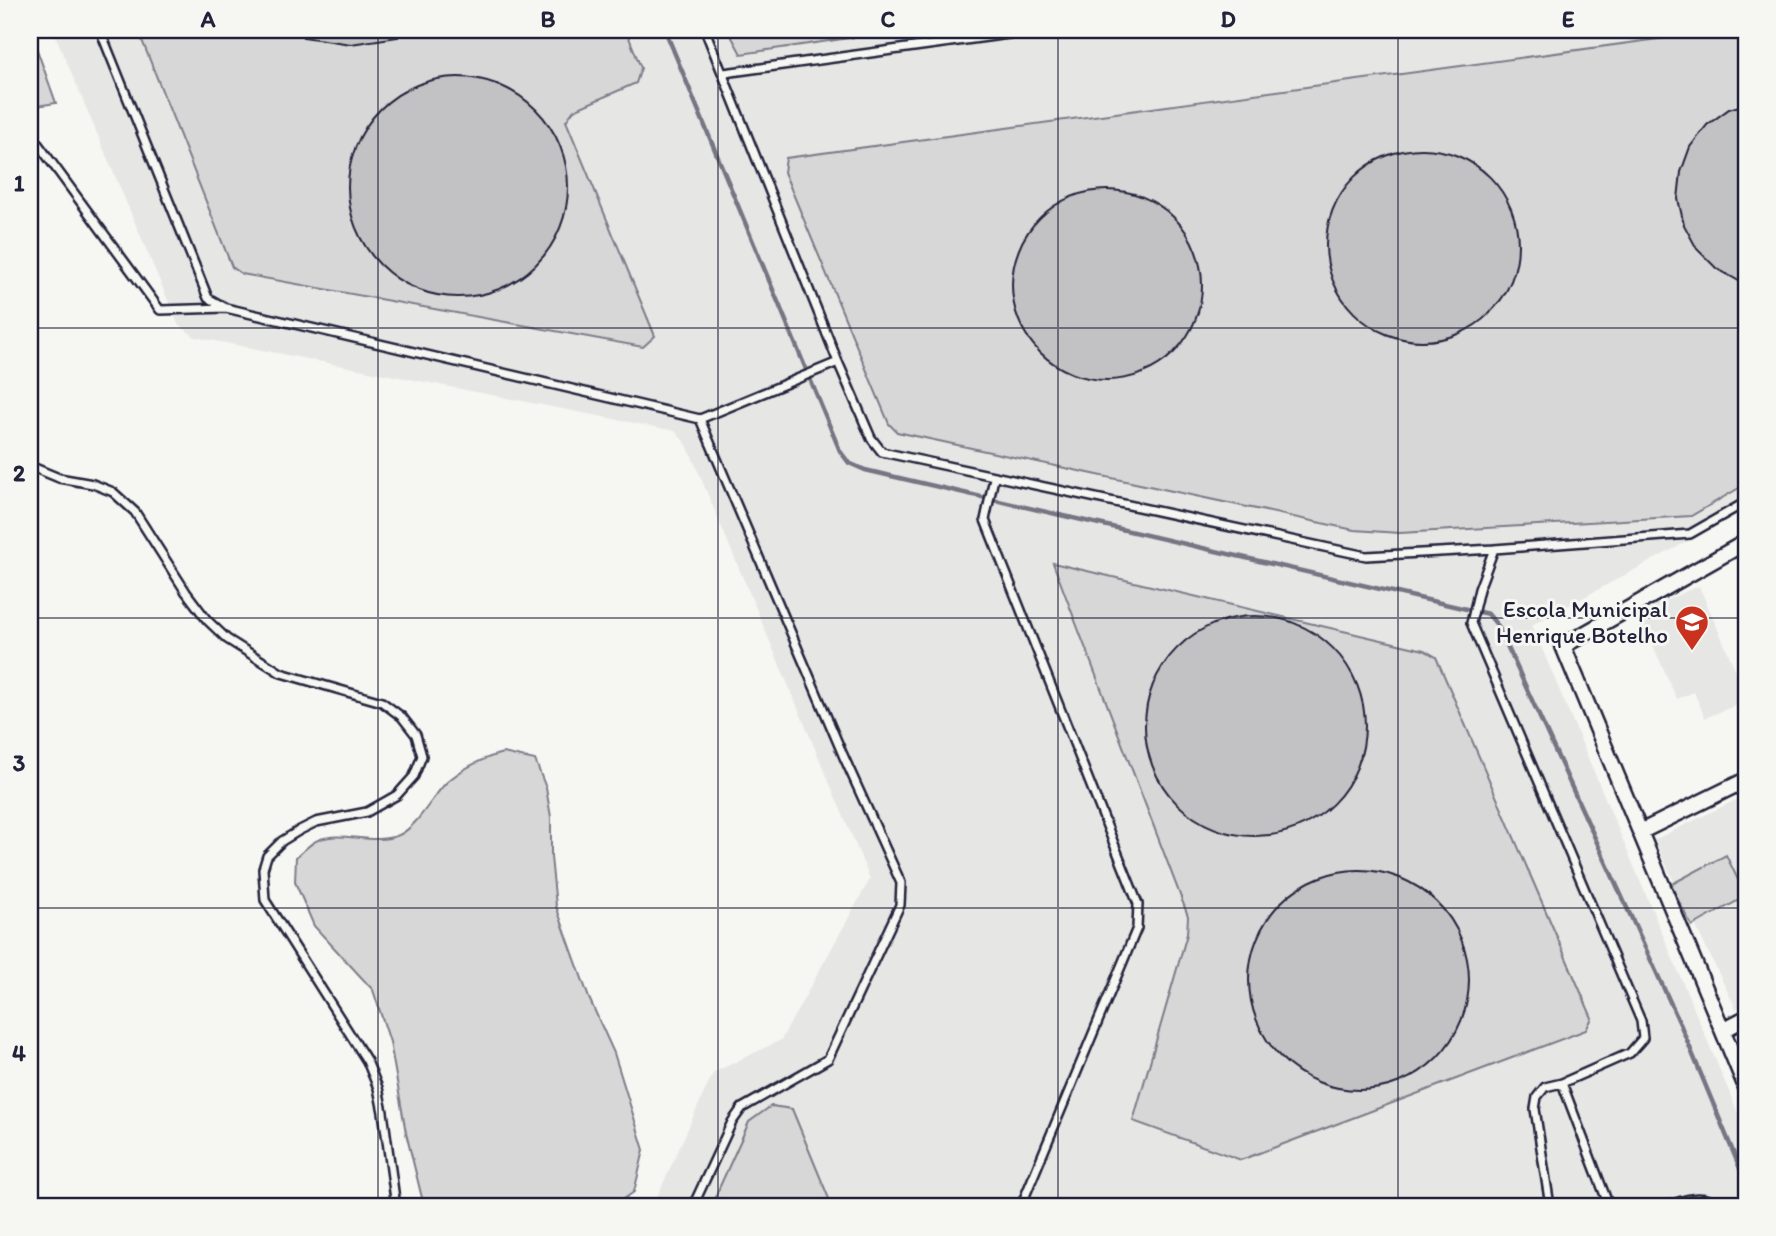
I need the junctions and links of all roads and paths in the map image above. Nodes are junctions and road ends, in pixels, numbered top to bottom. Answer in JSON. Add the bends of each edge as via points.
{"nodes":[{"id":1,"x":100,"y":30,"type":"edge"},
{"id":2,"x":705,"y":30,"type":"edge"},
{"id":3,"x":1039,"y":30,"type":"edge"},
{"id":4,"x":724,"y":73,"type":"junction"},
{"id":5,"x":30,"y":133,"type":"edge"},
{"id":6,"x":226,"y":308,"type":"junction"},
{"id":7,"x":838,"y":362,"type":"junction"},
{"id":8,"x":700,"y":419,"type":"junction"},
{"id":9,"x":30,"y":466,"type":"edge"},
{"id":10,"x":994,"y":478,"type":"junction"},
{"id":11,"x":1746,"y":502,"type":"edge"},
{"id":12,"x":1746,"y":542,"type":"edge"},
{"id":13,"x":1494,"y":549,"type":"junction"},
{"id":14,"x":1746,"y":780,"type":"edge"},
{"id":15,"x":1640,"y":832,"type":"junction"},
{"id":16,"x":1746,"y":1018,"type":"edge"},
{"id":17,"x":1723,"y":1030,"type":"junction"},
{"id":18,"x":1562,"y":1083,"type":"junction"},
{"id":19,"x":1746,"y":1087,"type":"edge"},
{"id":20,"x":397,"y":1206,"type":"edge"},
{"id":21,"x":693,"y":1206,"type":"edge"},
{"id":22,"x":1021,"y":1206,"type":"edge"},
{"id":23,"x":1550,"y":1206,"type":"edge"},
{"id":24,"x":1609,"y":1206,"type":"edge"},
{"id":25,"x":1666,"y":1206,"type":"edge"},
{"id":26,"x":1720,"y":1206,"type":"edge"}],
"edges":[{"from":1,"to":6,"type":"lane","via":[[208,298]]},
{"from":2,"to":4,"type":"lane"},
{"from":3,"to":4,"type":"lane"},
{"from":4,"to":7,"type":"lane"},
{"from":5,"to":6,"type":"lane","via":[[160,310]]},
{"from":6,"to":8,"type":"lane"},
{"from":7,"to":8,"type":"lane"},
{"from":7,"to":10,"type":"lane","via":[[882,452]]},
{"from":8,"to":21,"type":"lane","via":[[901,883],[900,905],[828,1059],[741,1108]]},
{"from":9,"to":20,"type":"lane","via":[[59,478],[93,484],[121,499],[142,522],[193,602],[227,639],[281,673],[382,702],[416,735],[422,756],[414,776],[397,795],[367,812],[316,822],[300,830],[267,856],[263,869],[265,900],[367,1061],[383,1112]]},
{"from":10,"to":13,"type":"lane","via":[[1366,556]]},
{"from":10,"to":22,"type":"lane","via":[[985,520],[1138,904],[1137,928]]},
{"from":11,"to":13,"type":"lane","via":[[1690,534]]},
{"from":12,"to":15,"type":"street","via":[[1563,646]]},
{"from":13,"to":18,"type":"lane","via":[[1471,623],[1641,1021],[1643,1038],[1630,1053]]},
{"from":14,"to":15,"type":"street"},
{"from":15,"to":17,"type":"street"},
{"from":16,"to":17,"type":"street"},
{"from":17,"to":19,"type":"street"},
{"from":18,"to":23,"type":"lane","via":[[1545,1087],[1535,1109]]},
{"from":18,"to":24,"type":"lane"},
{"from":25,"to":26,"type":"lane","via":[[1695,1197]]}]}
